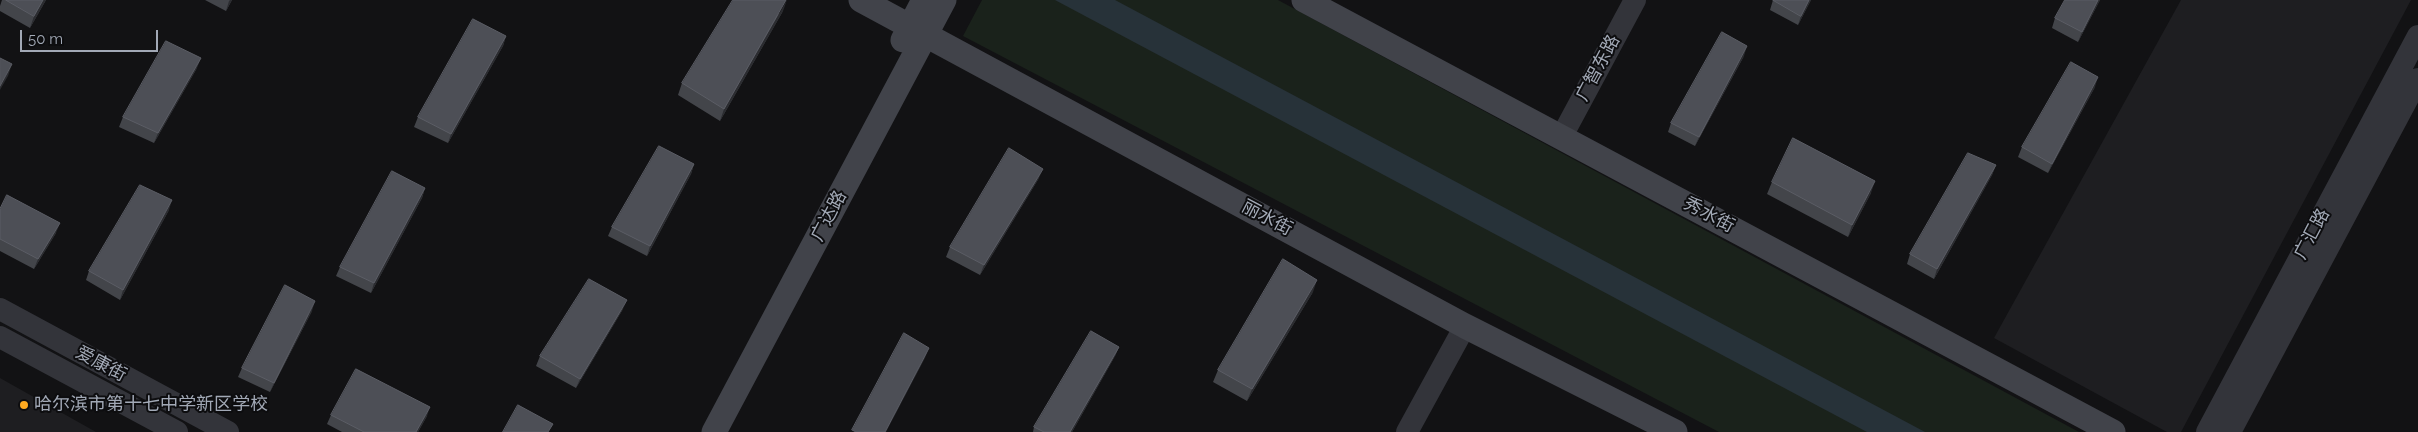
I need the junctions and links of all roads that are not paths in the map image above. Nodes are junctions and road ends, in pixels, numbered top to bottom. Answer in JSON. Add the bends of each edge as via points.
{"nodes":[{"id":1,"x":861,"y":0,"type":"edge"},
{"id":2,"x":924,"y":0,"type":"edge"},
{"id":3,"x":944,"y":0,"type":"edge"},
{"id":4,"x":1304,"y":0,"type":"edge"},
{"id":5,"x":1635,"y":0,"type":"edge"},
{"id":6,"x":918,"y":30,"type":"junction"},
{"id":7,"x":2418,"y":36,"type":"edge"},
{"id":8,"x":2418,"y":79,"type":"edge"},
{"id":9,"x":1562,"y":136,"type":"junction"},
{"id":10,"x":0,"y":309,"type":"edge"},
{"id":11,"x":1465,"y":326,"type":"junction"},
{"id":12,"x":0,"y":337,"type":"edge"},
{"id":13,"x":177,"y":432,"type":"edge"},
{"id":14,"x":228,"y":432,"type":"edge"},
{"id":15,"x":696,"y":432,"type":"edge"},
{"id":16,"x":714,"y":432,"type":"edge"},
{"id":17,"x":1407,"y":432,"type":"edge"},
{"id":18,"x":1675,"y":432,"type":"edge"},
{"id":19,"x":2113,"y":432,"type":"edge"},
{"id":20,"x":2207,"y":432,"type":"edge"},
{"id":21,"x":2230,"y":432,"type":"edge"}],
"edges":[{"from":1,"to":6,"type":"main road","name":"丽水街"},
{"from":2,"to":6,"type":"main road","name":"广达路"},
{"from":3,"to":6,"type":"main road","name":"广达路"},
{"from":4,"to":9,"type":"main road","name":"秀水街"},
{"from":5,"to":9,"type":"street","name":"广智东路"},
{"from":6,"to":11,"type":"main road","name":"丽水街"},
{"from":6,"to":15,"type":"main road","name":"广达路"},
{"from":6,"to":16,"type":"main road","name":"广达路"},
{"from":7,"to":20,"type":"street","name":"广汇路"},
{"from":8,"to":21,"type":"street","name":"广汇路"},
{"from":9,"to":19,"type":"main road","name":"秀水街"},
{"from":10,"to":14,"type":"street","name":"爱康街"},
{"from":11,"to":17,"type":"street"},
{"from":11,"to":18,"type":"main road","name":"丽水街"},
{"from":12,"to":13,"type":"street","name":"爱康街"}]}
